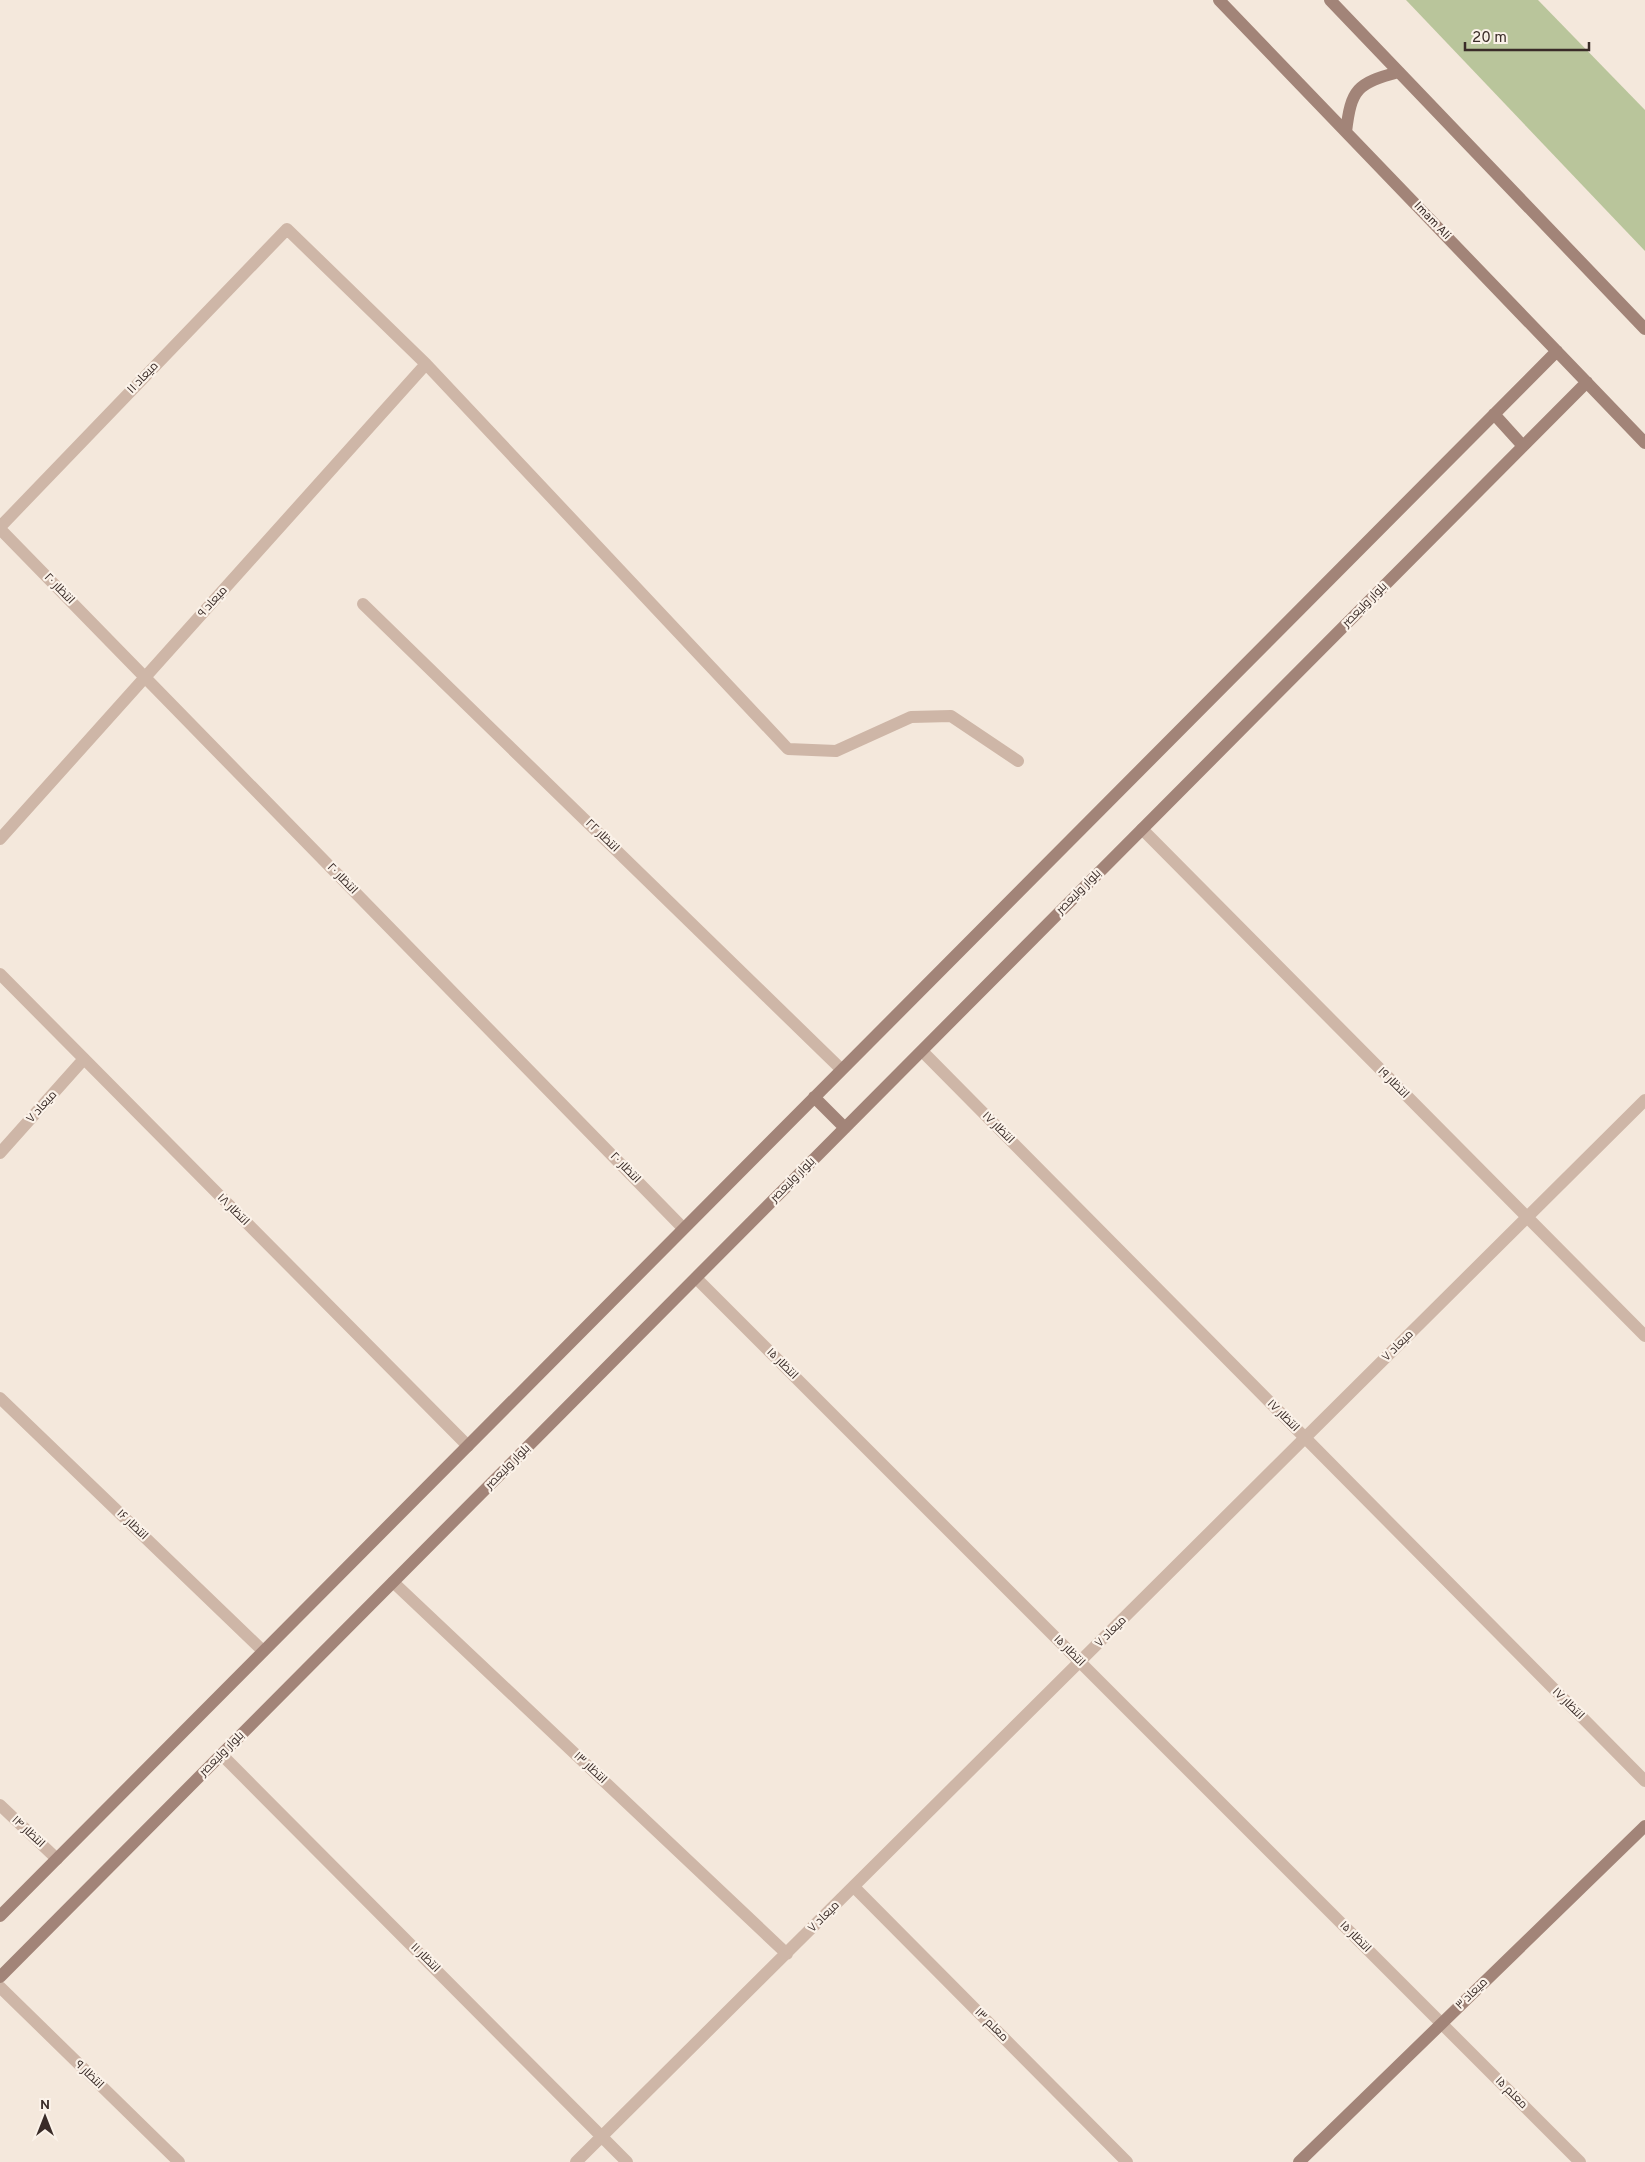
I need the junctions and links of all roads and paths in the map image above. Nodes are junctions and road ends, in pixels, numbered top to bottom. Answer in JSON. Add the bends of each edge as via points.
{"nodes":[{"id":1,"x":1220,"y":0,"type":"edge"},
{"id":2,"x":1330,"y":0,"type":"edge"},
{"id":3,"x":1399,"y":72,"type":"junction"},
{"id":4,"x":1346,"y":132,"type":"junction"},
{"id":5,"x":1645,"y":329,"type":"edge"},
{"id":6,"x":1557,"y":351,"type":"junction"},
{"id":7,"x":426,"y":364,"type":"junction"},
{"id":8,"x":1587,"y":382,"type":"junction"},
{"id":9,"x":1494,"y":414,"type":"junction"},
{"id":10,"x":1645,"y":443,"type":"edge"},
{"id":11,"x":1523,"y":446,"type":"junction"},
{"id":12,"x":0,"y":528,"type":"edge"},
{"id":13,"x":363,"y":604,"type":"dead end"},
{"id":14,"x":145,"y":677,"type":"junction"},
{"id":15,"x":1018,"y":762,"type":"dead end"},
{"id":16,"x":1142,"y":829,"type":"junction"},
{"id":17,"x":0,"y":839,"type":"edge"},
{"id":18,"x":0,"y":974,"type":"edge"},
{"id":19,"x":922,"y":1051,"type":"junction"},
{"id":20,"x":83,"y":1060,"type":"junction"},
{"id":21,"x":842,"y":1069,"type":"junction"},
{"id":22,"x":814,"y":1097,"type":"junction"},
{"id":23,"x":1645,"y":1100,"type":"edge"},
{"id":24,"x":845,"y":1128,"type":"junction"},
{"id":25,"x":0,"y":1154,"type":"edge"},
{"id":26,"x":1527,"y":1217,"type":"junction"},
{"id":27,"x":683,"y":1228,"type":"junction"},
{"id":28,"x":696,"y":1278,"type":"junction"},
{"id":29,"x":1645,"y":1336,"type":"edge"},
{"id":30,"x":0,"y":1398,"type":"edge"},
{"id":31,"x":1305,"y":1438,"type":"junction"},
{"id":32,"x":468,"y":1446,"type":"junction"},
{"id":33,"x":392,"y":1582,"type":"junction"},
{"id":34,"x":263,"y":1651,"type":"junction"},
{"id":35,"x":1080,"y":1662,"type":"junction"},
{"id":36,"x":222,"y":1755,"type":"junction"},
{"id":37,"x":1645,"y":1781,"type":"edge"},
{"id":38,"x":0,"y":1805,"type":"edge"},
{"id":39,"x":1645,"y":1826,"type":"edge"},
{"id":40,"x":57,"y":1859,"type":"junction"},
{"id":41,"x":854,"y":1887,"type":"junction"},
{"id":42,"x":0,"y":1916,"type":"edge"},
{"id":43,"x":787,"y":1954,"type":"junction"},
{"id":44,"x":0,"y":1977,"type":"edge"},
{"id":45,"x":0,"y":1987,"type":"edge"},
{"id":46,"x":1442,"y":2023,"type":"junction"},
{"id":47,"x":602,"y":2137,"type":"junction"},
{"id":48,"x":179,"y":2162,"type":"edge"},
{"id":49,"x":576,"y":2162,"type":"edge"},
{"id":50,"x":627,"y":2162,"type":"edge"},
{"id":51,"x":1127,"y":2162,"type":"edge"},
{"id":52,"x":1299,"y":2162,"type":"edge"},
{"id":53,"x":1580,"y":2162,"type":"edge"}],
"edges":[{"from":1,"to":4,"type":"street","name":"Imam Ali"},
{"from":2,"to":3,"type":"street"},
{"from":3,"to":4,"type":"street","via":[[1370,79],[1349,102]]},
{"from":3,"to":5,"type":"street"},
{"from":4,"to":6,"type":"street","name":"Imam Ali"},
{"from":6,"to":8,"type":"street","name":"Imam Ali"},
{"from":6,"to":9,"type":"street"},
{"from":7,"to":12,"type":"street","name":"میعاد ۱۱","via":[[286,229]]},
{"from":7,"to":14,"type":"street","name":"میعاد ۹"},
{"from":7,"to":15,"type":"street","via":[[788,749],[836,750],[911,717],[951,716]]},
{"from":8,"to":10,"type":"street","name":"Imam Ali"},
{"from":8,"to":11,"type":"street","name":"بلوار ولیعصر"},
{"from":9,"to":11,"type":"street"},
{"from":9,"to":21,"type":"street"},
{"from":11,"to":16,"type":"street","name":"بلوار ولیعصر"},
{"from":12,"to":14,"type":"street","name":"انتظار ۲۰"},
{"from":13,"to":21,"type":"street","name":"انتظار ۲۲"},
{"from":14,"to":17,"type":"street","name":"میعاد ۹"},
{"from":14,"to":27,"type":"street","name":"انتظار ۲۰"},
{"from":16,"to":19,"type":"street","name":"بلوار ولیعصر"},
{"from":16,"to":26,"type":"street","name":"انتظار ۱۹"},
{"from":18,"to":20,"type":"street","name":"انتظار ۱۸"},
{"from":19,"to":24,"type":"street","name":"بلوار ولیعصر"},
{"from":19,"to":31,"type":"street","name":"انتظار ۱۷"},
{"from":20,"to":25,"type":"street","name":"میعاد ۷"},
{"from":20,"to":32,"type":"street","name":"انتظار ۱۸"},
{"from":21,"to":22,"type":"street"},
{"from":22,"to":24,"type":"street"},
{"from":22,"to":27,"type":"street"},
{"from":23,"to":26,"type":"street","name":"میعاد ۷"},
{"from":24,"to":28,"type":"street","name":"بلوار ولیعصر"},
{"from":26,"to":29,"type":"street","name":"انتظار ۱۹"},
{"from":26,"to":31,"type":"street","name":"میعاد ۷"},
{"from":27,"to":32,"type":"street"},
{"from":28,"to":33,"type":"street","name":"بلوار ولیعصر"},
{"from":28,"to":35,"type":"street","name":"انتظار ۱۵"},
{"from":30,"to":34,"type":"street","name":"انتظار ۱۶"},
{"from":31,"to":35,"type":"street","name":"میعاد ۷"},
{"from":31,"to":37,"type":"street","name":"انتظار ۱۷"},
{"from":32,"to":34,"type":"street"},
{"from":33,"to":36,"type":"street","name":"بلوار ولیعصر"},
{"from":33,"to":43,"type":"street","name":"انتظار ۱۳"},
{"from":34,"to":40,"type":"street"},
{"from":35,"to":41,"type":"street","name":"میعاد ۷"},
{"from":35,"to":46,"type":"street","name":"انتظار ۱۵"},
{"from":36,"to":44,"type":"street","name":"بلوار ولیعصر"},
{"from":36,"to":47,"type":"street","name":"انتظار ۱۱"},
{"from":38,"to":40,"type":"street","name":"انتظار ۱۴"},
{"from":39,"to":46,"type":"street","name":"میعاد ۳"},
{"from":40,"to":42,"type":"street"},
{"from":41,"to":43,"type":"street","name":"میعاد ۷"},
{"from":41,"to":51,"type":"street","name":"معلم ۱۳"},
{"from":43,"to":47,"type":"street","name":"میعاد ۷"},
{"from":45,"to":48,"type":"street","name":"انتظار ۹"},
{"from":46,"to":52,"type":"street","name":"میعاد ۳"},
{"from":46,"to":53,"type":"street","name":"معلم ۱۵"},
{"from":47,"to":49,"type":"street","name":"میعاد ۷"},
{"from":47,"to":50,"type":"street","name":"انتظار ۱۱"}]}
